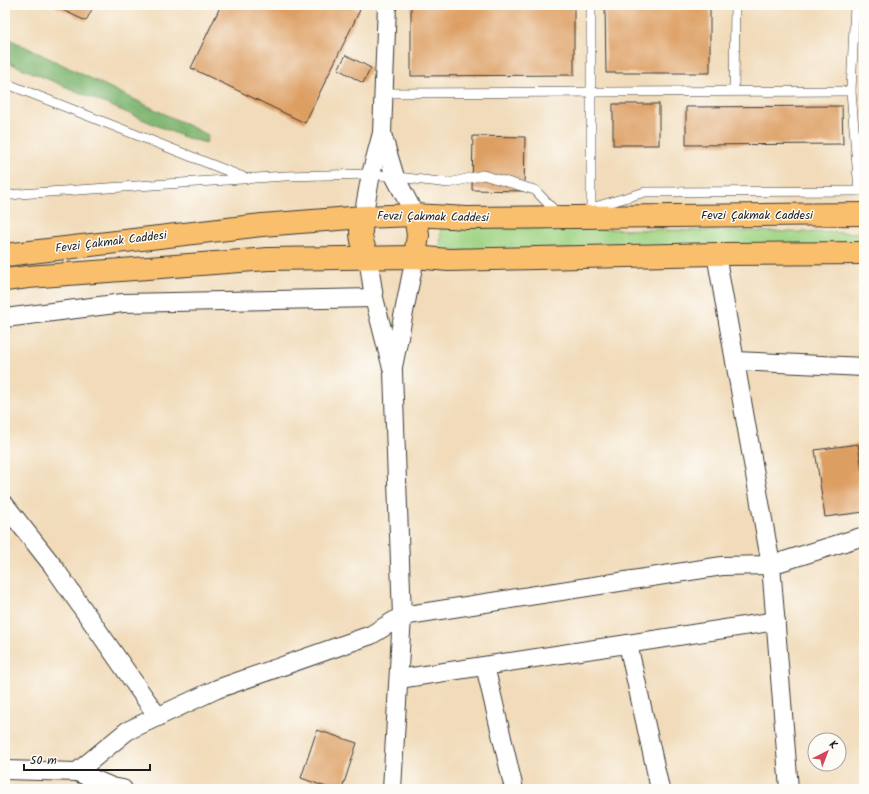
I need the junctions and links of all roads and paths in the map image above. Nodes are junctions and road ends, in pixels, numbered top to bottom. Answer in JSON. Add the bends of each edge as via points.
{"nodes":[{"id":1,"x":387,"y":5,"type":"edge"},
{"id":2,"x":591,"y":5,"type":"edge"},
{"id":3,"x":735,"y":5,"type":"edge"},
{"id":4,"x":855,"y":5,"type":"edge"},
{"id":5,"x":5,"y":83,"type":"edge"},
{"id":6,"x":591,"y":91,"type":"junction"},
{"id":7,"x":734,"y":91,"type":"junction"},
{"id":8,"x":851,"y":91,"type":"junction"},
{"id":9,"x":384,"y":93,"type":"junction"},
{"id":10,"x":382,"y":133,"type":"junction"},
{"id":11,"x":371,"y":174,"type":"junction"},
{"id":12,"x":395,"y":177,"type":"junction"},
{"id":13,"x":247,"y":179,"type":"junction"},
{"id":14,"x":862,"y":191,"type":"edge"},
{"id":15,"x":5,"y":196,"type":"edge"},
{"id":16,"x":591,"y":208,"type":"junction"},
{"id":17,"x":864,"y":214,"type":"edge"},
{"id":18,"x":415,"y":215,"type":"junction"},
{"id":19,"x":363,"y":216,"type":"junction"},
{"id":20,"x":560,"y":217,"type":"junction"},
{"id":21,"x":864,"y":253,"type":"edge"},
{"id":22,"x":5,"y":254,"type":"edge"},
{"id":23,"x":716,"y":254,"type":"junction"},
{"id":24,"x":368,"y":257,"type":"junction"},
{"id":25,"x":415,"y":257,"type":"junction"},
{"id":26,"x":5,"y":280,"type":"edge"},
{"id":27,"x":374,"y":298,"type":"junction"},
{"id":28,"x":5,"y":318,"type":"edge"},
{"id":29,"x":735,"y":361,"type":"junction"},
{"id":30,"x":864,"y":367,"type":"edge"},
{"id":31,"x":393,"y":372,"type":"junction"},
{"id":32,"x":5,"y":504,"type":"edge"},
{"id":33,"x":864,"y":536,"type":"edge"},
{"id":34,"x":771,"y":565,"type":"junction"},
{"id":35,"x":402,"y":616,"type":"junction"},
{"id":36,"x":776,"y":621,"type":"junction"},
{"id":37,"x":628,"y":644,"type":"junction"},
{"id":38,"x":485,"y":666,"type":"junction"},
{"id":39,"x":398,"y":679,"type":"junction"},
{"id":40,"x":158,"y":717,"type":"junction"},
{"id":41,"x":5,"y":770,"type":"edge"},
{"id":42,"x":77,"y":772,"type":"junction"},
{"id":43,"x":124,"y":789,"type":"edge"},
{"id":44,"x":392,"y":789,"type":"edge"},
{"id":45,"x":514,"y":789,"type":"edge"},
{"id":46,"x":660,"y":789,"type":"edge"},
{"id":47,"x":789,"y":789,"type":"edge"}],
"edges":[{"from":1,"to":9,"type":"street"},
{"from":2,"to":6,"type":"lane"},
{"from":3,"to":7,"type":"lane"},
{"from":4,"to":8,"type":"lane"},
{"from":5,"to":13,"type":"lane"},
{"from":6,"to":7,"type":"lane"},
{"from":6,"to":9,"type":"lane"},
{"from":6,"to":16,"type":"lane"},
{"from":7,"to":8,"type":"lane"},
{"from":8,"to":14,"type":"lane"},
{"from":9,"to":10,"type":"street"},
{"from":10,"to":11,"type":"street"},
{"from":10,"to":12,"type":"street"},
{"from":11,"to":12,"type":"lane"},
{"from":11,"to":13,"type":"lane"},
{"from":11,"to":19,"type":"street"},
{"from":12,"to":18,"type":"street"},
{"from":12,"to":20,"type":"lane","via":[[449,183],[483,175],[536,190]]},
{"from":13,"to":15,"type":"lane"},
{"from":14,"to":16,"type":"lane","via":[[645,192]]},
{"from":16,"to":20,"type":"lane"},
{"from":17,"to":20,"type":"main road","name":"Fevzi Çakmak Caddesi"},
{"from":18,"to":19,"type":"main road","name":"Fevzi Çakmak Caddesi"},
{"from":18,"to":20,"type":"main road","name":"Fevzi Çakmak Caddesi","via":[[467,218]]},
{"from":18,"to":25,"type":"main road","via":[[418,235]]},
{"from":19,"to":22,"type":"main road","name":"Fevzi Çakmak Caddesi"},
{"from":19,"to":24,"type":"main road","via":[[361,240]]},
{"from":21,"to":23,"type":"main road"},
{"from":23,"to":25,"type":"main road","via":[[448,260]]},
{"from":23,"to":29,"type":"street"},
{"from":24,"to":25,"type":"main road"},
{"from":24,"to":26,"type":"main road","via":[[268,259],[28,276]]},
{"from":24,"to":27,"type":"street"},
{"from":25,"to":31,"type":"street"},
{"from":27,"to":28,"type":"street","via":[[123,303]]},
{"from":27,"to":31,"type":"street"},
{"from":29,"to":30,"type":"street"},
{"from":29,"to":34,"type":"street"},
{"from":31,"to":35,"type":"street"},
{"from":32,"to":40,"type":"street","via":[[53,566]]},
{"from":33,"to":34,"type":"street"},
{"from":34,"to":35,"type":"street","via":[[722,566]]},
{"from":34,"to":36,"type":"street"},
{"from":35,"to":39,"type":"street"},
{"from":35,"to":40,"type":"street","via":[[371,635],[217,689]]},
{"from":36,"to":37,"type":"street"},
{"from":36,"to":47,"type":"street"},
{"from":37,"to":38,"type":"street"},
{"from":37,"to":46,"type":"street"},
{"from":38,"to":39,"type":"street"},
{"from":38,"to":45,"type":"street"},
{"from":39,"to":44,"type":"street"},
{"from":40,"to":42,"type":"street","via":[[127,731]]},
{"from":41,"to":42,"type":"street"},
{"from":42,"to":43,"type":"street","via":[[112,787]]}]}
